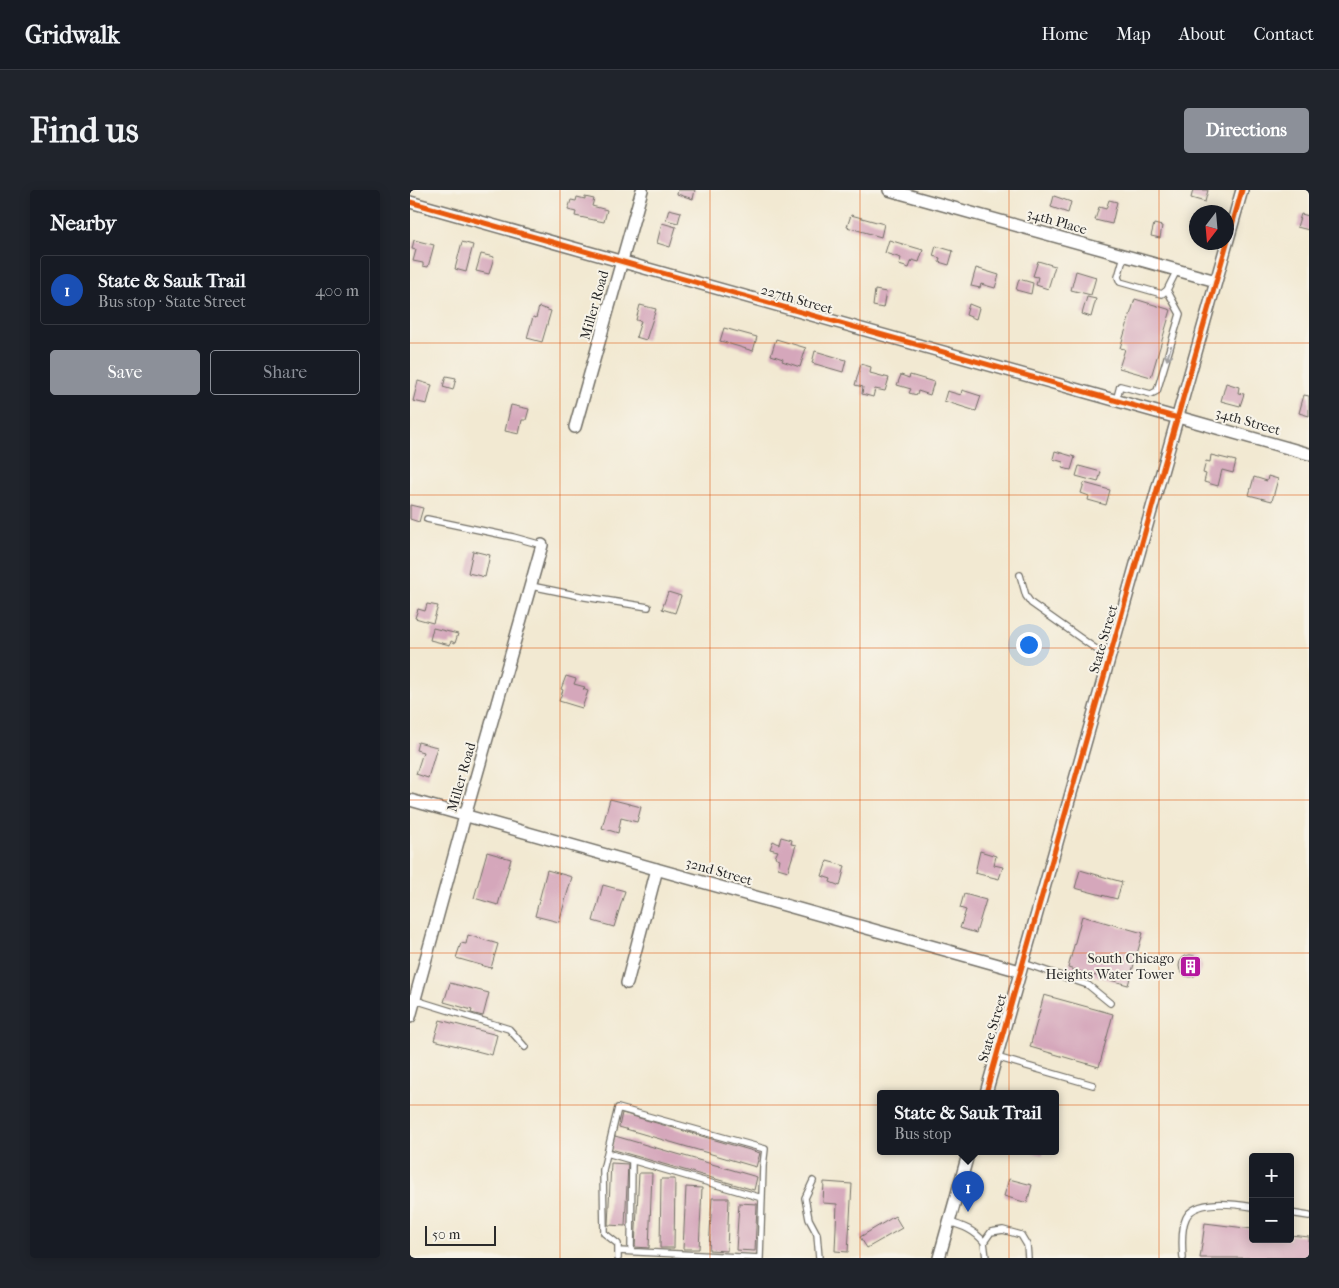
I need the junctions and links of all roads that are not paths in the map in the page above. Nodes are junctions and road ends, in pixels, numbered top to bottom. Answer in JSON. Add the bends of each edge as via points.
{"nodes":[{"id":1,"x":642,"y":190,"type":"edge"},
{"id":2,"x":889,"y":190,"type":"edge"},
{"id":3,"x":1242,"y":190,"type":"edge"},
{"id":4,"x":410,"y":202,"type":"edge"},
{"id":5,"x":1124,"y":256,"type":"junction"},
{"id":6,"x":622,"y":262,"type":"junction"},
{"id":7,"x":1177,"y":270,"type":"junction"},
{"id":8,"x":1216,"y":282,"type":"junction"},
{"id":9,"x":1167,"y":290,"type":"junction"},
{"id":10,"x":1116,"y":401,"type":"junction"},
{"id":11,"x":1178,"y":417,"type":"junction"},
{"id":12,"x":576,"y":427,"type":"dead end"},
{"id":13,"x":1309,"y":454,"type":"edge"},
{"id":14,"x":427,"y":519,"type":"dead end"},
{"id":15,"x":542,"y":545,"type":"joint"},
{"id":16,"x":1020,"y":576,"type":"dead end"},
{"id":17,"x":531,"y":586,"type":"junction"},
{"id":18,"x":648,"y":607,"type":"dead end"},
{"id":19,"x":1110,"y":657,"type":"junction"},
{"id":20,"x":410,"y":800,"type":"edge"},
{"id":21,"x":465,"y":816,"type":"junction"},
{"id":22,"x":657,"y":869,"type":"junction"},
{"id":23,"x":1022,"y":967,"type":"junction"},
{"id":24,"x":627,"y":983,"type":"dead end"},
{"id":25,"x":415,"y":1000,"type":"junction"},
{"id":26,"x":1110,"y":1002,"type":"dead end"},
{"id":27,"x":410,"y":1018,"type":"edge"},
{"id":28,"x":525,"y":1047,"type":"dead end"},
{"id":29,"x":996,"y":1057,"type":"junction"},
{"id":30,"x":1094,"y":1085,"type":"dead end"},
{"id":31,"x":987,"y":1090,"type":"edge"},
{"id":32,"x":607,"y":1153,"type":"junction"},
{"id":33,"x":968,"y":1155,"type":"edge"},
{"id":34,"x":632,"y":1160,"type":"junction"},
{"id":35,"x":813,"y":1181,"type":"dead end"},
{"id":36,"x":762,"y":1198,"type":"junction"},
{"id":37,"x":1249,"y":1207,"type":"edge"},
{"id":38,"x":1294,"y":1214,"type":"edge"},
{"id":39,"x":1309,"y":1216,"type":"edge"},
{"id":40,"x":949,"y":1222,"type":"junction"},
{"id":41,"x":984,"y":1242,"type":"junction"},
{"id":42,"x":618,"y":1251,"type":"junction"},
{"id":43,"x":631,"y":1251,"type":"junction"},
{"id":44,"x":618,"y":1258,"type":"edge"},
{"id":45,"x":760,"y":1258,"type":"edge"},
{"id":46,"x":819,"y":1258,"type":"edge"},
{"id":47,"x":939,"y":1258,"type":"edge"},
{"id":48,"x":986,"y":1258,"type":"edge"},
{"id":49,"x":1028,"y":1258,"type":"edge"},
{"id":50,"x":1183,"y":1258,"type":"edge"}],
"edges":[{"from":1,"to":6,"type":"street","name":"Miller Road"},
{"from":2,"to":5,"type":"street","name":"34th Place"},
{"from":3,"to":8,"type":"street","name":"State Street"},
{"from":4,"to":6,"type":"street","name":"227th Street"},
{"from":5,"to":7,"type":"street","name":"34th Place"},
{"from":5,"to":9,"type":"lane","via":[[1118,277],[1120,282],[1162,294]]},
{"from":6,"to":10,"type":"street","name":"227th Street"},
{"from":6,"to":12,"type":"street","name":"Miller Road"},
{"from":7,"to":8,"type":"street","name":"34th Place"},
{"from":7,"to":9,"type":"lane"},
{"from":8,"to":11,"type":"street","name":"State Street"},
{"from":9,"to":10,"type":"lane","one_way":true,"via":[[1180,314],[1157,392],[1151,394],[1120,386]]},
{"from":10,"to":11,"type":"street","name":"227th Street"},
{"from":11,"to":13,"type":"street","name":"34th Street"},
{"from":11,"to":19,"type":"street","name":"State Street"},
{"from":14,"to":15,"type":"lane"},
{"from":15,"to":17,"type":"street","name":"Miller Road"},
{"from":16,"to":19,"type":"lane","via":[[1031,603]]},
{"from":17,"to":18,"type":"lane"},
{"from":17,"to":21,"type":"street","name":"Miller Road"},
{"from":19,"to":23,"type":"street","name":"State Street"},
{"from":20,"to":21,"type":"street","name":"32nd Street"},
{"from":21,"to":22,"type":"street","name":"32nd Street"},
{"from":21,"to":25,"type":"street","name":"Miller Road"},
{"from":22,"to":23,"type":"street","name":"32nd Street"},
{"from":22,"to":24,"type":"street"},
{"from":23,"to":26,"type":"lane","via":[[1088,985]]},
{"from":23,"to":29,"type":"street","name":"State Street"},
{"from":25,"to":27,"type":"street","name":"Miller Road"},
{"from":25,"to":28,"type":"lane","via":[[509,1029]]},
{"from":29,"to":30,"type":"lane"},
{"from":29,"to":31,"type":"street","name":"State Street"},
{"from":32,"to":34,"type":"lane"},
{"from":32,"to":36,"type":"lane","via":[[618,1108],[765,1149]]},
{"from":32,"to":42,"type":"lane","via":[[603,1170],[604,1233],[618,1244]]},
{"from":33,"to":40,"type":"street"},
{"from":34,"to":36,"type":"lane"},
{"from":34,"to":43,"type":"lane"},
{"from":35,"to":46,"type":"lane","via":[[806,1198],[808,1219],[817,1234]]},
{"from":36,"to":45,"type":"lane"},
{"from":37,"to":50,"type":"lane","via":[[1214,1204],[1191,1211],[1183,1231]]},
{"from":38,"to":39,"type":"lane"},
{"from":40,"to":41,"type":"lane","via":[[968,1228]]},
{"from":40,"to":47,"type":"street"},
{"from":41,"to":48,"type":"lane"},
{"from":41,"to":49,"type":"lane","via":[[991,1232],[1004,1230],[1021,1235],[1027,1245]]},
{"from":42,"to":43,"type":"lane"},
{"from":42,"to":44,"type":"lane"},
{"from":43,"to":45,"type":"lane"}]}
